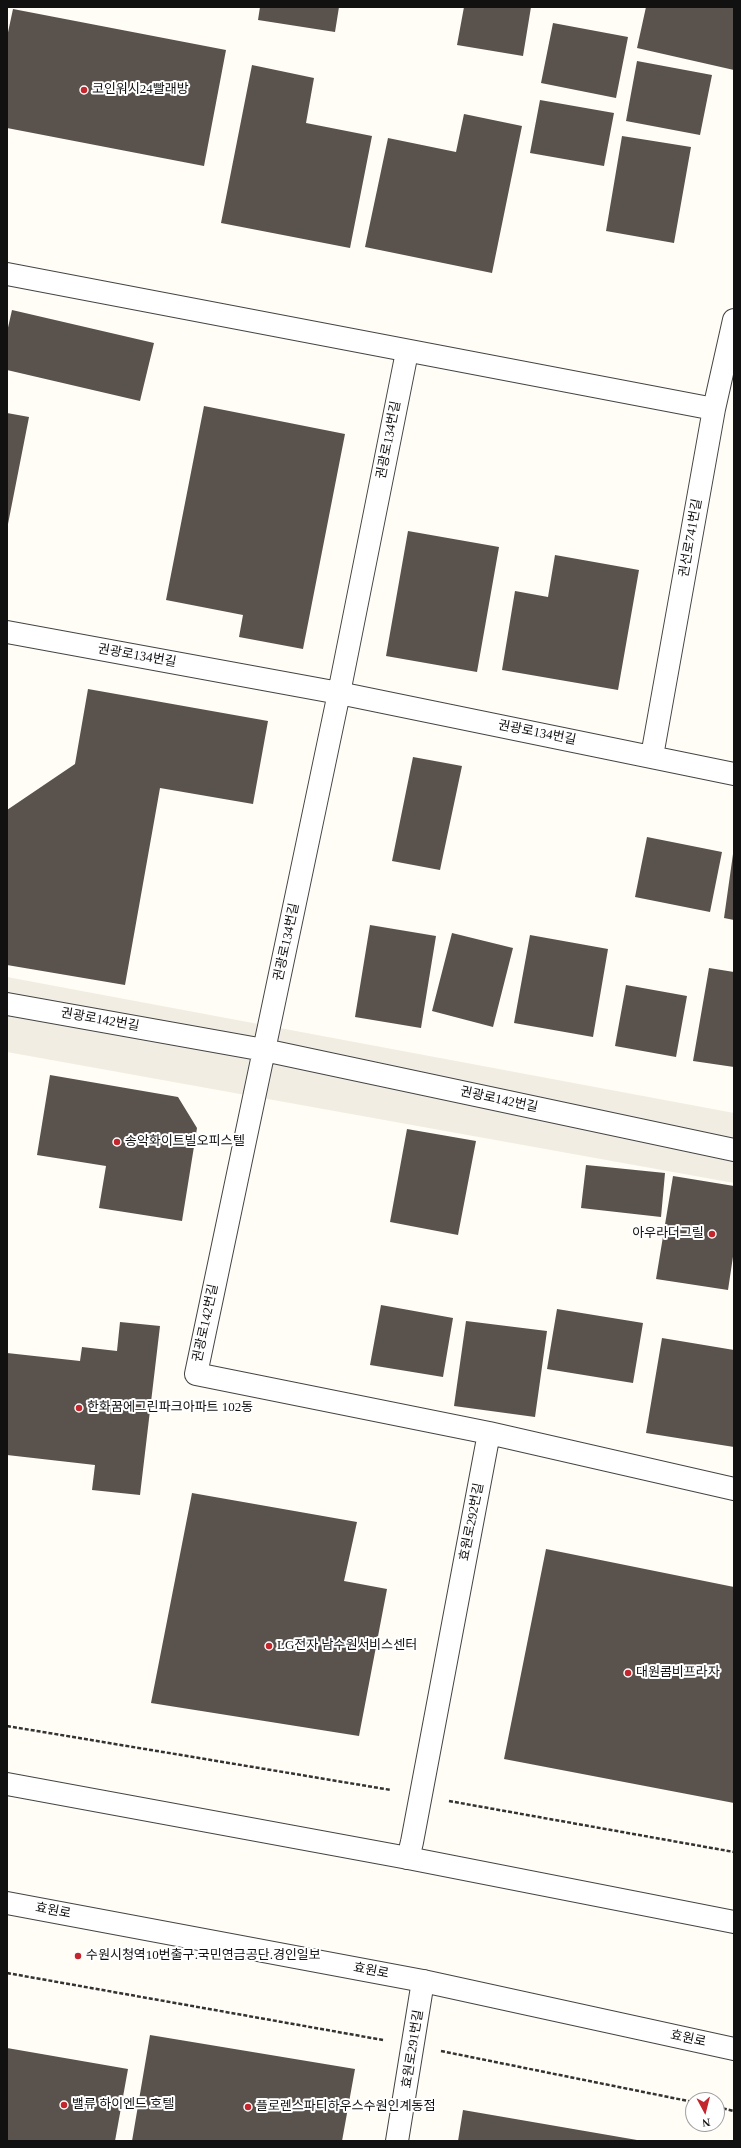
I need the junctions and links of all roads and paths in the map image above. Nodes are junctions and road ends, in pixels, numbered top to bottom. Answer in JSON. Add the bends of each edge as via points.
{"nodes":[{"id":1,"x":7,"y":274,"type":"edge"},
{"id":2,"x":734,"y":320,"type":"edge"},
{"id":3,"x":407,"y":352,"type":"junction"},
{"id":4,"x":714,"y":409,"type":"junction"},
{"id":5,"x":7,"y":632,"type":"edge"},
{"id":6,"x":339,"y":693,"type":"junction"},
{"id":7,"x":652,"y":756,"type":"junction"},
{"id":8,"x":734,"y":774,"type":"edge"},
{"id":9,"x":7,"y":1004,"type":"edge"},
{"id":10,"x":264,"y":1050,"type":"junction"},
{"id":11,"x":734,"y":1150,"type":"edge"},
{"id":12,"x":489,"y":1433,"type":"junction"},
{"id":13,"x":734,"y":1489,"type":"edge"},
{"id":14,"x":7,"y":1726,"type":"edge"},
{"id":15,"x":7,"y":1784,"type":"edge"},
{"id":16,"x":421,"y":1795,"type":"junction"},
{"id":17,"x":734,"y":1852,"type":"edge"},
{"id":18,"x":408,"y":1858,"type":"junction"},
{"id":19,"x":7,"y":1902,"type":"edge"},
{"id":20,"x":734,"y":1922,"type":"edge"},
{"id":21,"x":7,"y":1973,"type":"edge"},
{"id":22,"x":423,"y":1981,"type":"junction"},
{"id":23,"x":414,"y":2046,"type":"junction"},
{"id":24,"x":734,"y":2049,"type":"edge"},
{"id":25,"x":685,"y":2100,"type":"edge"},
{"id":26,"x":397,"y":2141,"type":"edge"}],
"edges":[{"from":1,"to":3,"type":"street"},
{"from":2,"to":4,"type":"street","name":"권선로741번길"},
{"from":3,"to":4,"type":"street"},
{"from":3,"to":6,"type":"street","name":"권광로134번길"},
{"from":4,"to":7,"type":"street","name":"권선로741번길"},
{"from":5,"to":6,"type":"street","name":"권광로134번길"},
{"from":6,"to":7,"type":"street","name":"권광로134번길"},
{"from":6,"to":10,"type":"street","name":"권광로134번길"},
{"from":7,"to":8,"type":"street","name":"권광로134번길"},
{"from":9,"to":10,"type":"street","name":"권광로142번길"},
{"from":10,"to":11,"type":"street","name":"권광로142번길"},
{"from":10,"to":12,"type":"street","name":"권광로142번길","via":[[196,1374]]},
{"from":12,"to":13,"type":"street"},
{"from":12,"to":16,"type":"street","name":"효원로292번길"},
{"from":14,"to":16,"type":"path"},
{"from":15,"to":18,"type":"street"},
{"from":16,"to":17,"type":"path"},
{"from":16,"to":18,"type":"street","name":"효원로292번길"},
{"from":18,"to":20,"type":"street"},
{"from":19,"to":22,"type":"street","name":"효원로"},
{"from":21,"to":23,"type":"path"},
{"from":22,"to":23,"type":"street","name":"효원로291번길"},
{"from":22,"to":24,"type":"street","name":"효원로"},
{"from":23,"to":25,"type":"path"},
{"from":23,"to":26,"type":"street","name":"효원로291번길"}]}
